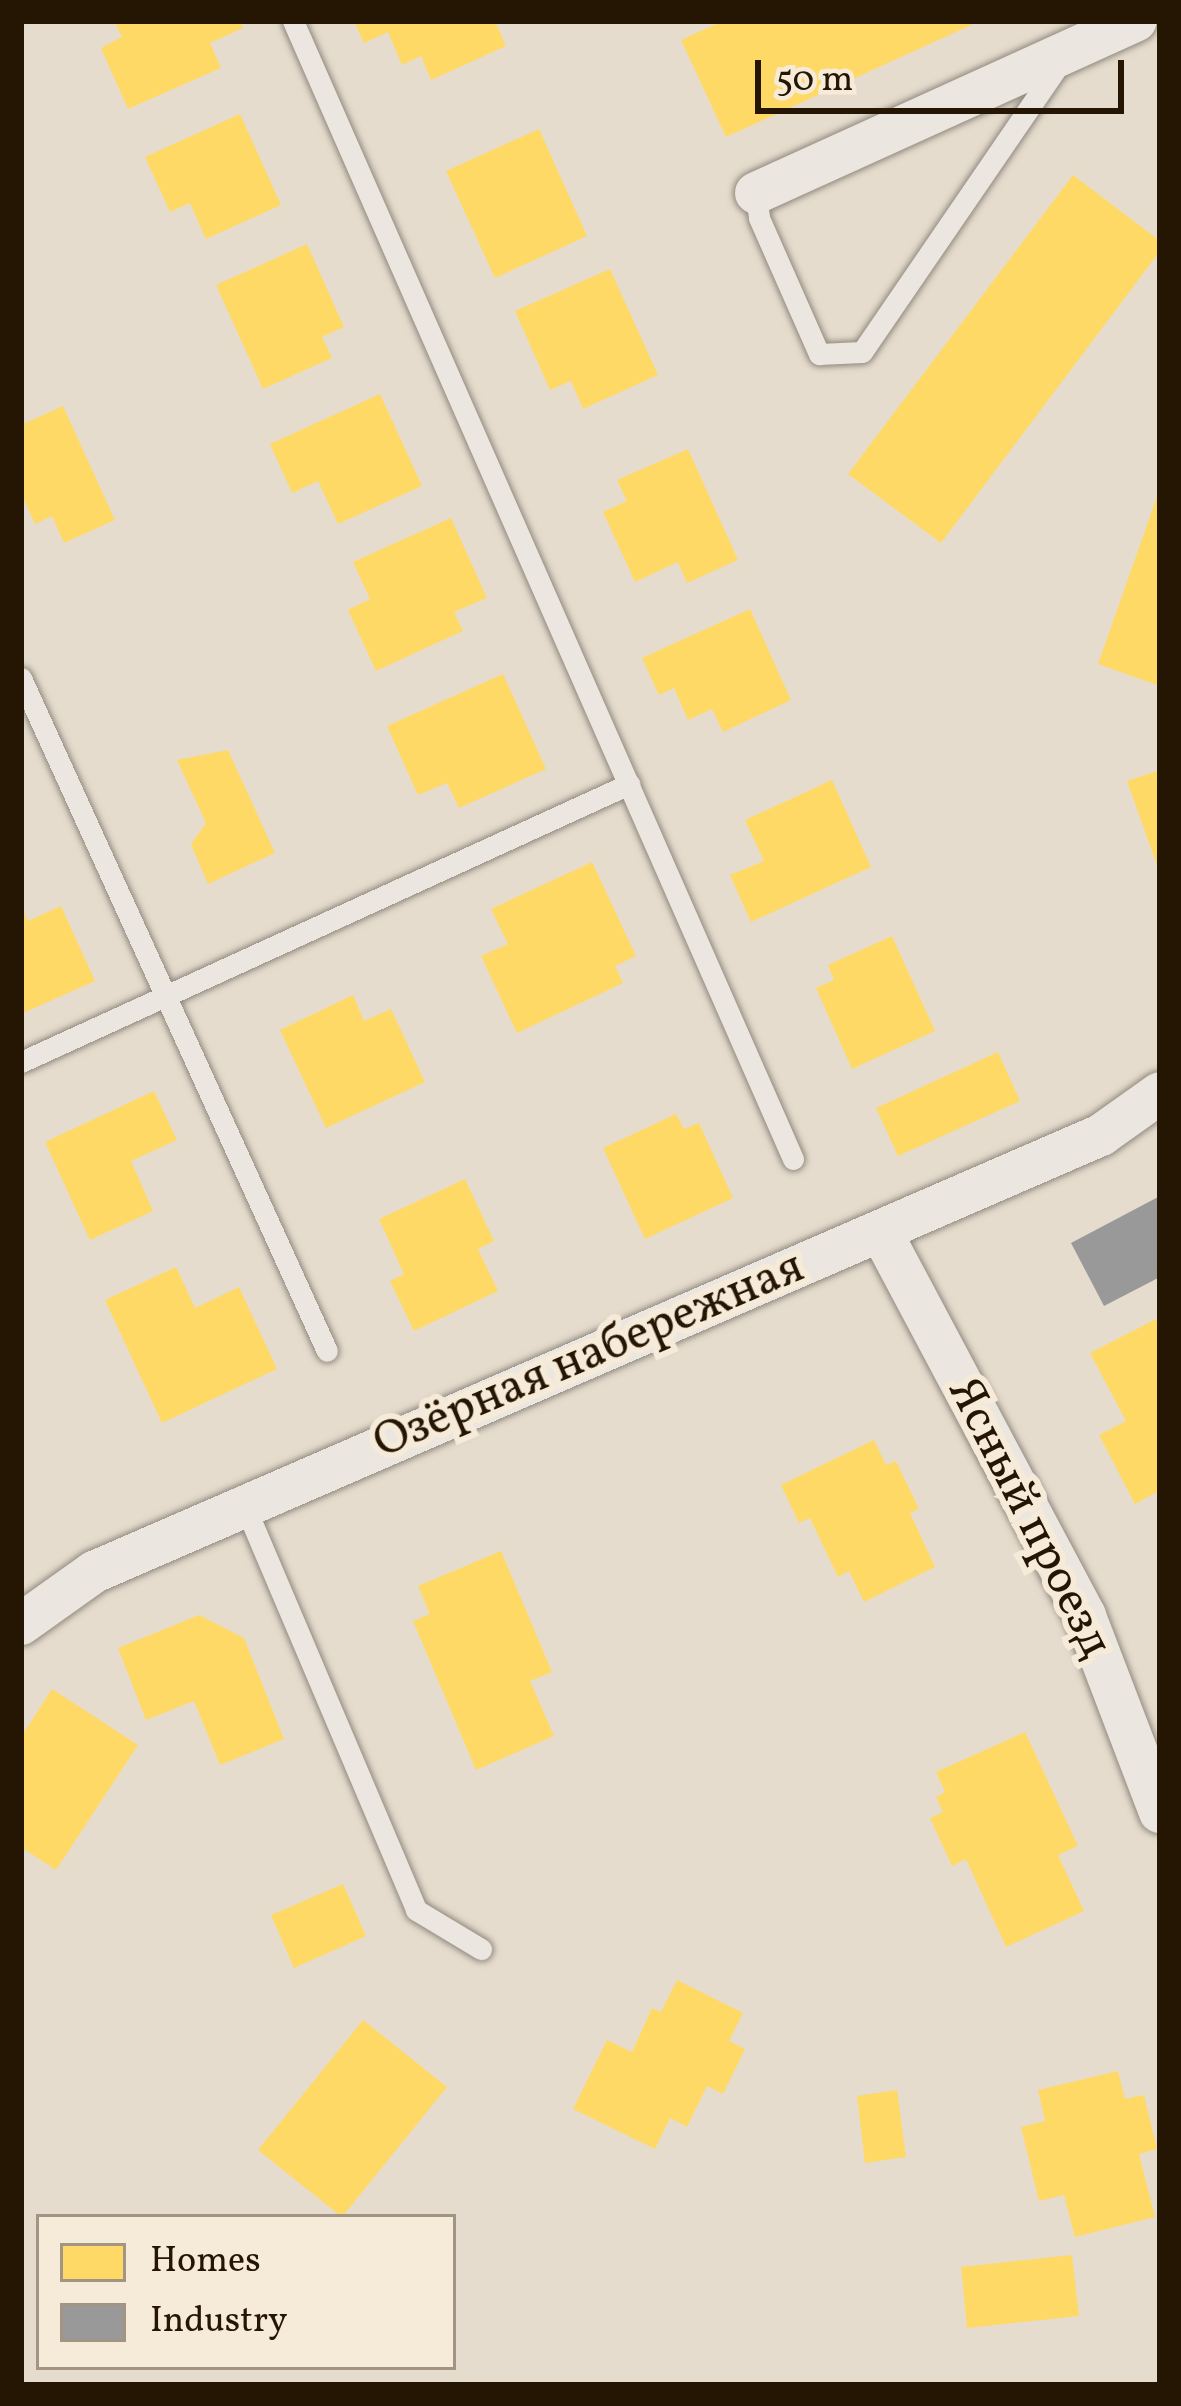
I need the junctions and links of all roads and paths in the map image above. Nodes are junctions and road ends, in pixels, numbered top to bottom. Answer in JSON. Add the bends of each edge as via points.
{"nodes":[{"id":1,"x":293,"y":21,"type":"edge"},
{"id":2,"x":1136,"y":21,"type":"edge"},
{"id":3,"x":1066,"y":52,"type":"junction"},
{"id":4,"x":756,"y":193,"type":"joint"},
{"id":5,"x":21,"y":678,"type":"edge"},
{"id":6,"x":628,"y":784,"type":"junction"},
{"id":7,"x":161,"y":994,"type":"junction"},
{"id":8,"x":21,"y":1062,"type":"edge"},
{"id":9,"x":1160,"y":1093,"type":"edge"},
{"id":10,"x":794,"y":1159,"type":"dead end"},
{"id":11,"x":881,"y":1232,"type":"junction"},
{"id":12,"x":327,"y":1351,"type":"dead end"},
{"id":13,"x":244,"y":1504,"type":"junction"},
{"id":14,"x":21,"y":1624,"type":"edge"},
{"id":15,"x":1160,"y":1811,"type":"edge"},
{"id":16,"x":481,"y":1948,"type":"dead end"}],
"edges":[{"from":1,"to":6,"type":"lane"},
{"from":2,"to":3,"type":"street"},
{"from":3,"to":4,"type":"street"},
{"from":3,"to":4,"type":"lane","via":[[862,352],[819,354],[759,218]]},
{"from":5,"to":7,"type":"lane"},
{"from":6,"to":7,"type":"lane"},
{"from":6,"to":10,"type":"lane"},
{"from":7,"to":8,"type":"lane"},
{"from":7,"to":12,"type":"lane"},
{"from":9,"to":11,"type":"street","name":"Озёрная набережная","via":[[1101,1135]]},
{"from":11,"to":13,"type":"street","name":"Озёрная набережная"},
{"from":11,"to":15,"type":"street","name":"Ясный проезд","via":[[1085,1616]]},
{"from":13,"to":14,"type":"street","name":"Озёрная набережная","via":[[94,1572]]},
{"from":13,"to":16,"type":"lane","via":[[416,1910]]}]}
